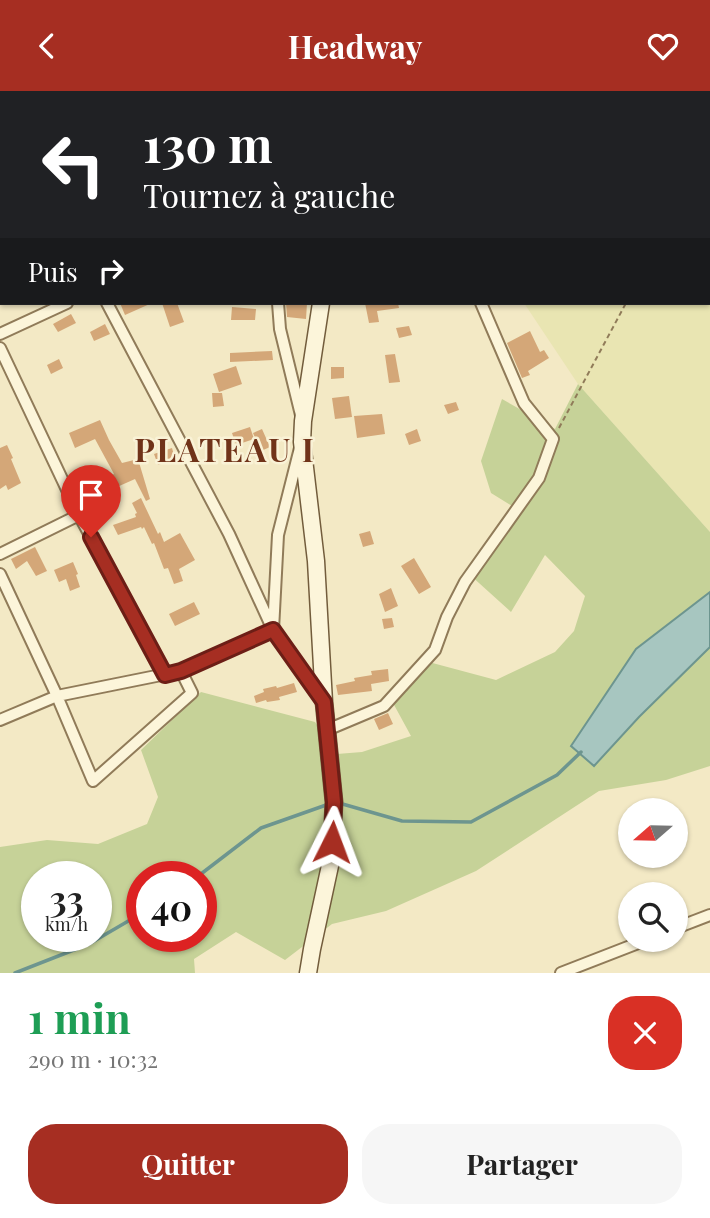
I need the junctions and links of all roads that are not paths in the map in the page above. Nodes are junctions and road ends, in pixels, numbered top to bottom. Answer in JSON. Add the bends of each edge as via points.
{"nodes":[{"id":1,"x":63,"y":305,"type":"edge"},
{"id":2,"x":108,"y":305,"type":"edge"},
{"id":3,"x":278,"y":305,"type":"edge"},
{"id":4,"x":321,"y":305,"type":"edge"},
{"id":5,"x":482,"y":305,"type":"edge"},
{"id":6,"x":0,"y":334,"type":"edge"},
{"id":7,"x":0,"y":348,"type":"edge"},
{"id":8,"x":303,"y":421,"type":"junction"},
{"id":9,"x":302,"y":442,"type":"junction"},
{"id":10,"x":79,"y":515,"type":"junction"},
{"id":11,"x":0,"y":554,"type":"edge"},
{"id":12,"x":0,"y":574,"type":"edge"},
{"id":13,"x":273,"y":630,"type":"junction"},
{"id":14,"x":181,"y":671,"type":"junction"},
{"id":15,"x":165,"y":675,"type":"junction"},
{"id":16,"x":57,"y":696,"type":"junction"},
{"id":17,"x":324,"y":702,"type":"junction"},
{"id":18,"x":0,"y":720,"type":"edge"},
{"id":19,"x":327,"y":730,"type":"junction"},
{"id":20,"x":710,"y":915,"type":"edge"},
{"id":21,"x":688,"y":923,"type":"edge"},
{"id":22,"x":618,"y":951,"type":"edge"},
{"id":23,"x":308,"y":973,"type":"edge"},
{"id":24,"x":561,"y":973,"type":"edge"}],
"edges":[{"from":1,"to":6,"type":"street"},
{"from":2,"to":13,"type":"street","via":[[229,534]]},
{"from":3,"to":8,"type":"street"},
{"from":4,"to":8,"type":"street"},
{"from":5,"to":19,"type":"street","via":[[524,403],[553,439],[539,478],[466,582],[435,650],[384,706]]},
{"from":7,"to":10,"type":"street"},
{"from":8,"to":9,"type":"street"},
{"from":9,"to":13,"type":"street","via":[[278,535]]},
{"from":9,"to":17,"type":"street","via":[[316,561]]},
{"from":10,"to":11,"type":"street"},
{"from":10,"to":15,"type":"street"},
{"from":12,"to":16,"type":"street"},
{"from":13,"to":14,"type":"street"},
{"from":13,"to":17,"type":"street"},
{"from":14,"to":15,"type":"street"},
{"from":14,"to":16,"type":"street","via":[[192,693],[93,781]]},
{"from":15,"to":16,"type":"street"},
{"from":16,"to":18,"type":"street"},
{"from":17,"to":19,"type":"street"},
{"from":19,"to":23,"type":"street","via":[[334,802],[331,861]]},
{"from":20,"to":21,"type":"street"},
{"from":22,"to":24,"type":"street"}]}
